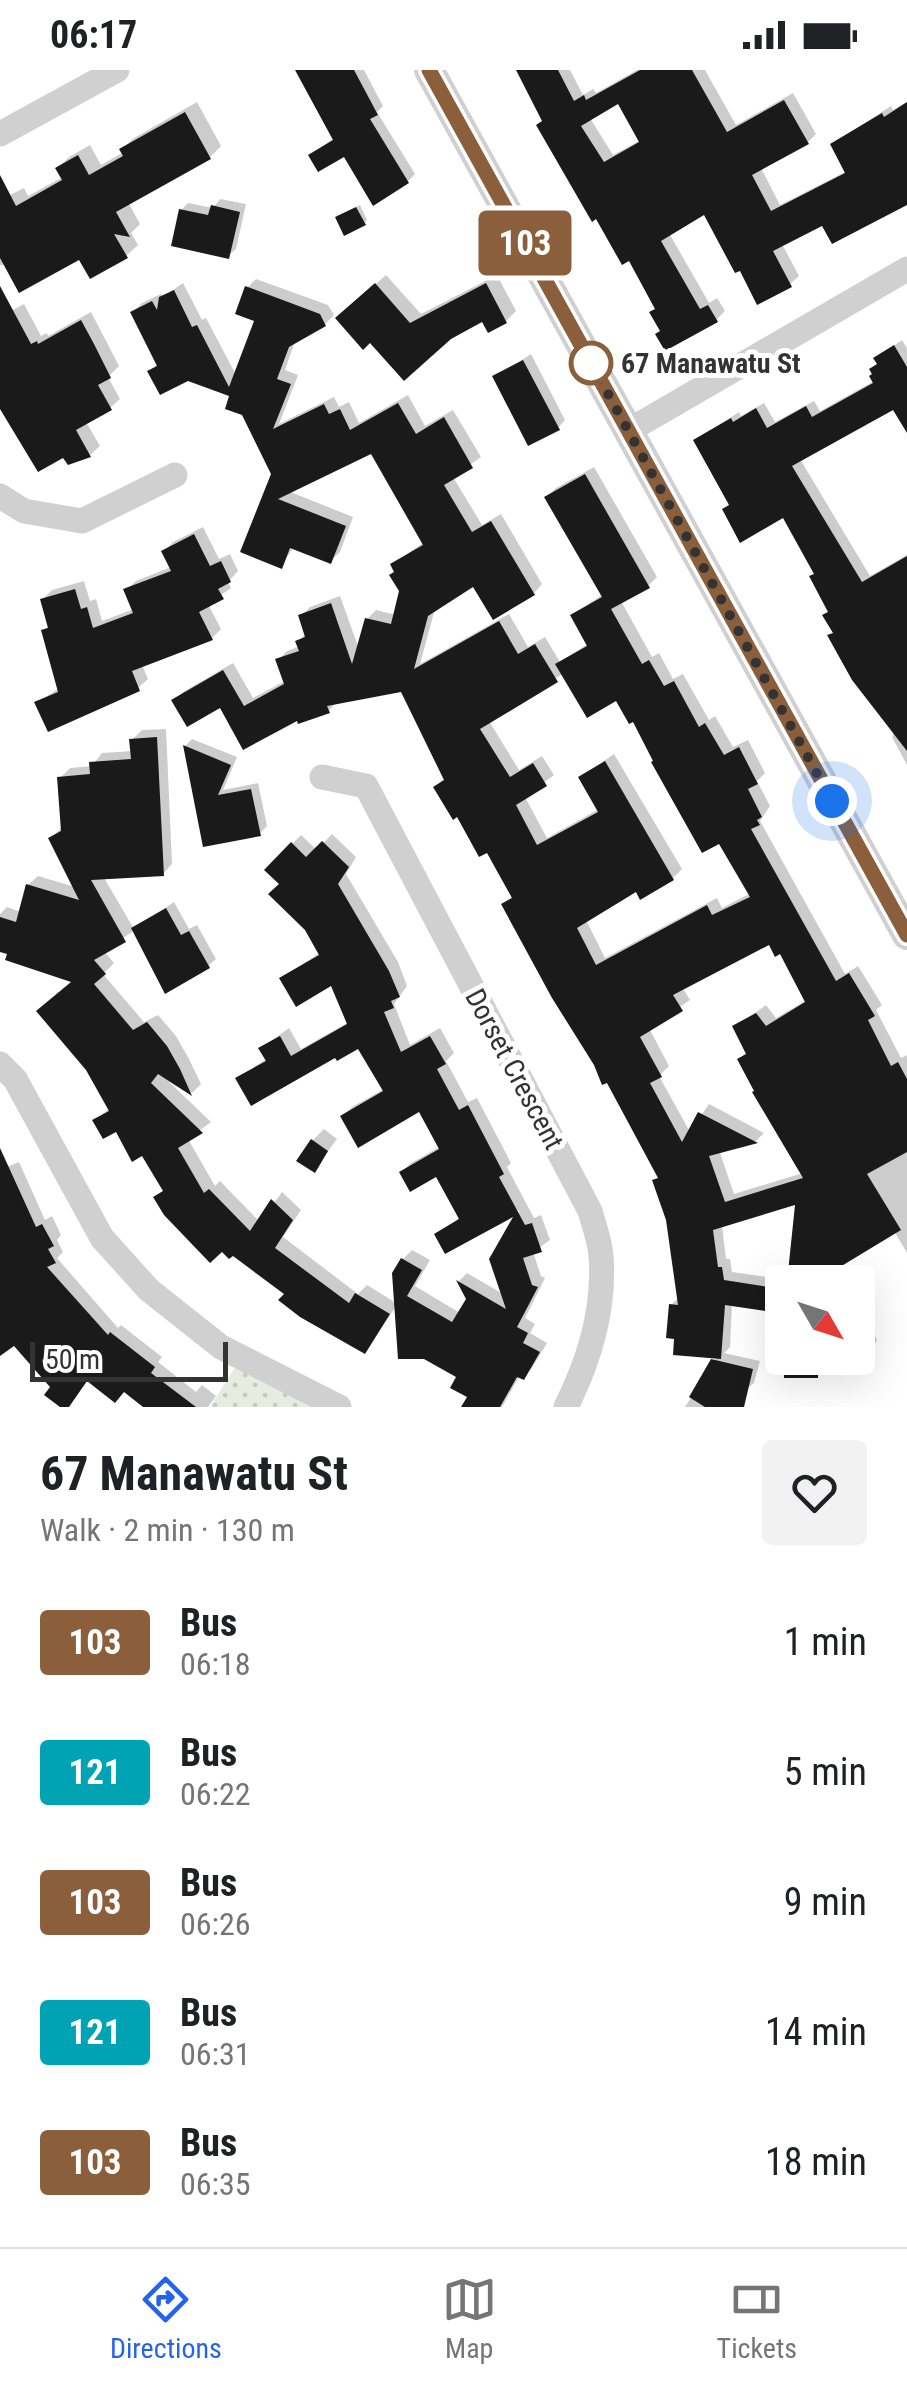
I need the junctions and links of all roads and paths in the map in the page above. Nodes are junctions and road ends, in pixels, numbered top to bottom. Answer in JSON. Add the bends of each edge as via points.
{"nodes":[{"id":1,"x":117,"y":70,"type":"edge"},
{"id":2,"x":429,"y":70,"type":"edge"},
{"id":3,"x":0,"y":134,"type":"edge"},
{"id":4,"x":907,"y":270,"type":"edge"},
{"id":5,"x":628,"y":431,"type":"junction"},
{"id":6,"x":175,"y":475,"type":"dead end"},
{"id":7,"x":0,"y":496,"type":"edge"},
{"id":8,"x":322,"y":777,"type":"dead end"},
{"id":9,"x":907,"y":936,"type":"edge"},
{"id":10,"x":0,"y":1064,"type":"edge"},
{"id":11,"x":339,"y":1407,"type":"edge"},
{"id":12,"x":566,"y":1407,"type":"edge"}],
"edges":[{"from":1,"to":3,"type":"street"},
{"from":2,"to":5,"type":"street"},
{"from":4,"to":5,"type":"street"},
{"from":5,"to":9,"type":"street"},
{"from":6,"to":7,"type":"street","via":[[82,521],[24,512]]},
{"from":8,"to":12,"type":"street","name":"Dorset Crescent","via":[[366,786],[590,1211],[601,1253],[601,1300]]},
{"from":10,"to":11,"type":"street","via":[[15,1079],[102,1238],[148,1290],[221,1347]]}]}
